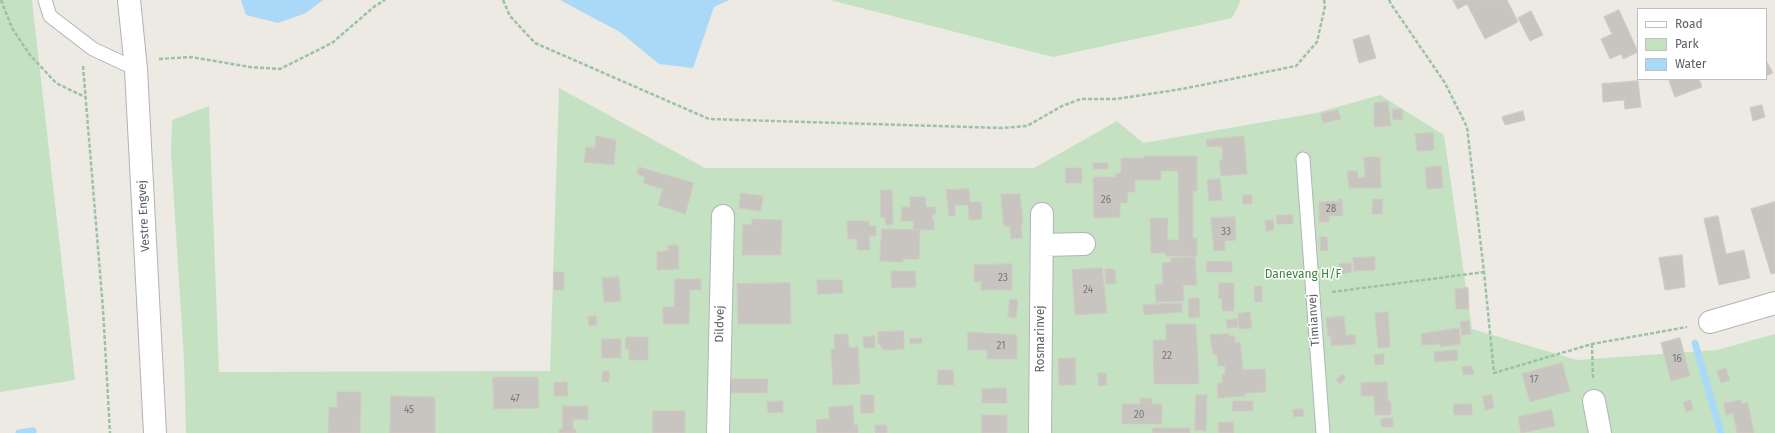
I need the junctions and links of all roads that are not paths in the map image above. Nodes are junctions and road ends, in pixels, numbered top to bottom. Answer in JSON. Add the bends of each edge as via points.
{"nodes":[{"id":1,"x":45,"y":0,"type":"edge"},
{"id":2,"x":129,"y":0,"type":"edge"},
{"id":3,"x":144,"y":64,"type":"junction"},
{"id":4,"x":1303,"y":159,"type":"dead end"},
{"id":5,"x":1042,"y":214,"type":"dead end"},
{"id":6,"x":722,"y":216,"type":"dead end"},
{"id":7,"x":1084,"y":244,"type":"dead end"},
{"id":8,"x":1042,"y":245,"type":"junction"},
{"id":9,"x":1775,"y":303,"type":"edge"},
{"id":10,"x":1710,"y":322,"type":"road end"},
{"id":11,"x":1594,"y":401,"type":"road end"},
{"id":12,"x":155,"y":433,"type":"edge"},
{"id":13,"x":718,"y":433,"type":"edge"},
{"id":14,"x":1040,"y":433,"type":"edge"},
{"id":15,"x":1323,"y":433,"type":"edge"},
{"id":16,"x":1600,"y":433,"type":"edge"}],
"edges":[{"from":1,"to":3,"type":"lane","via":[[50,16],[94,49]]},
{"from":2,"to":3,"type":"street","name":"Vestre Engvej"},
{"from":3,"to":12,"type":"street","name":"Vestre Engvej"},
{"from":4,"to":15,"type":"lane","name":"Timianvej"},
{"from":5,"to":8,"type":"street","name":"Rosmarinvej"},
{"from":6,"to":13,"type":"street","name":"Dildvej"},
{"from":7,"to":8,"type":"street"},
{"from":8,"to":14,"type":"street","name":"Rosmarinvej"},
{"from":9,"to":10,"type":"street"},
{"from":11,"to":16,"type":"street"}]}
